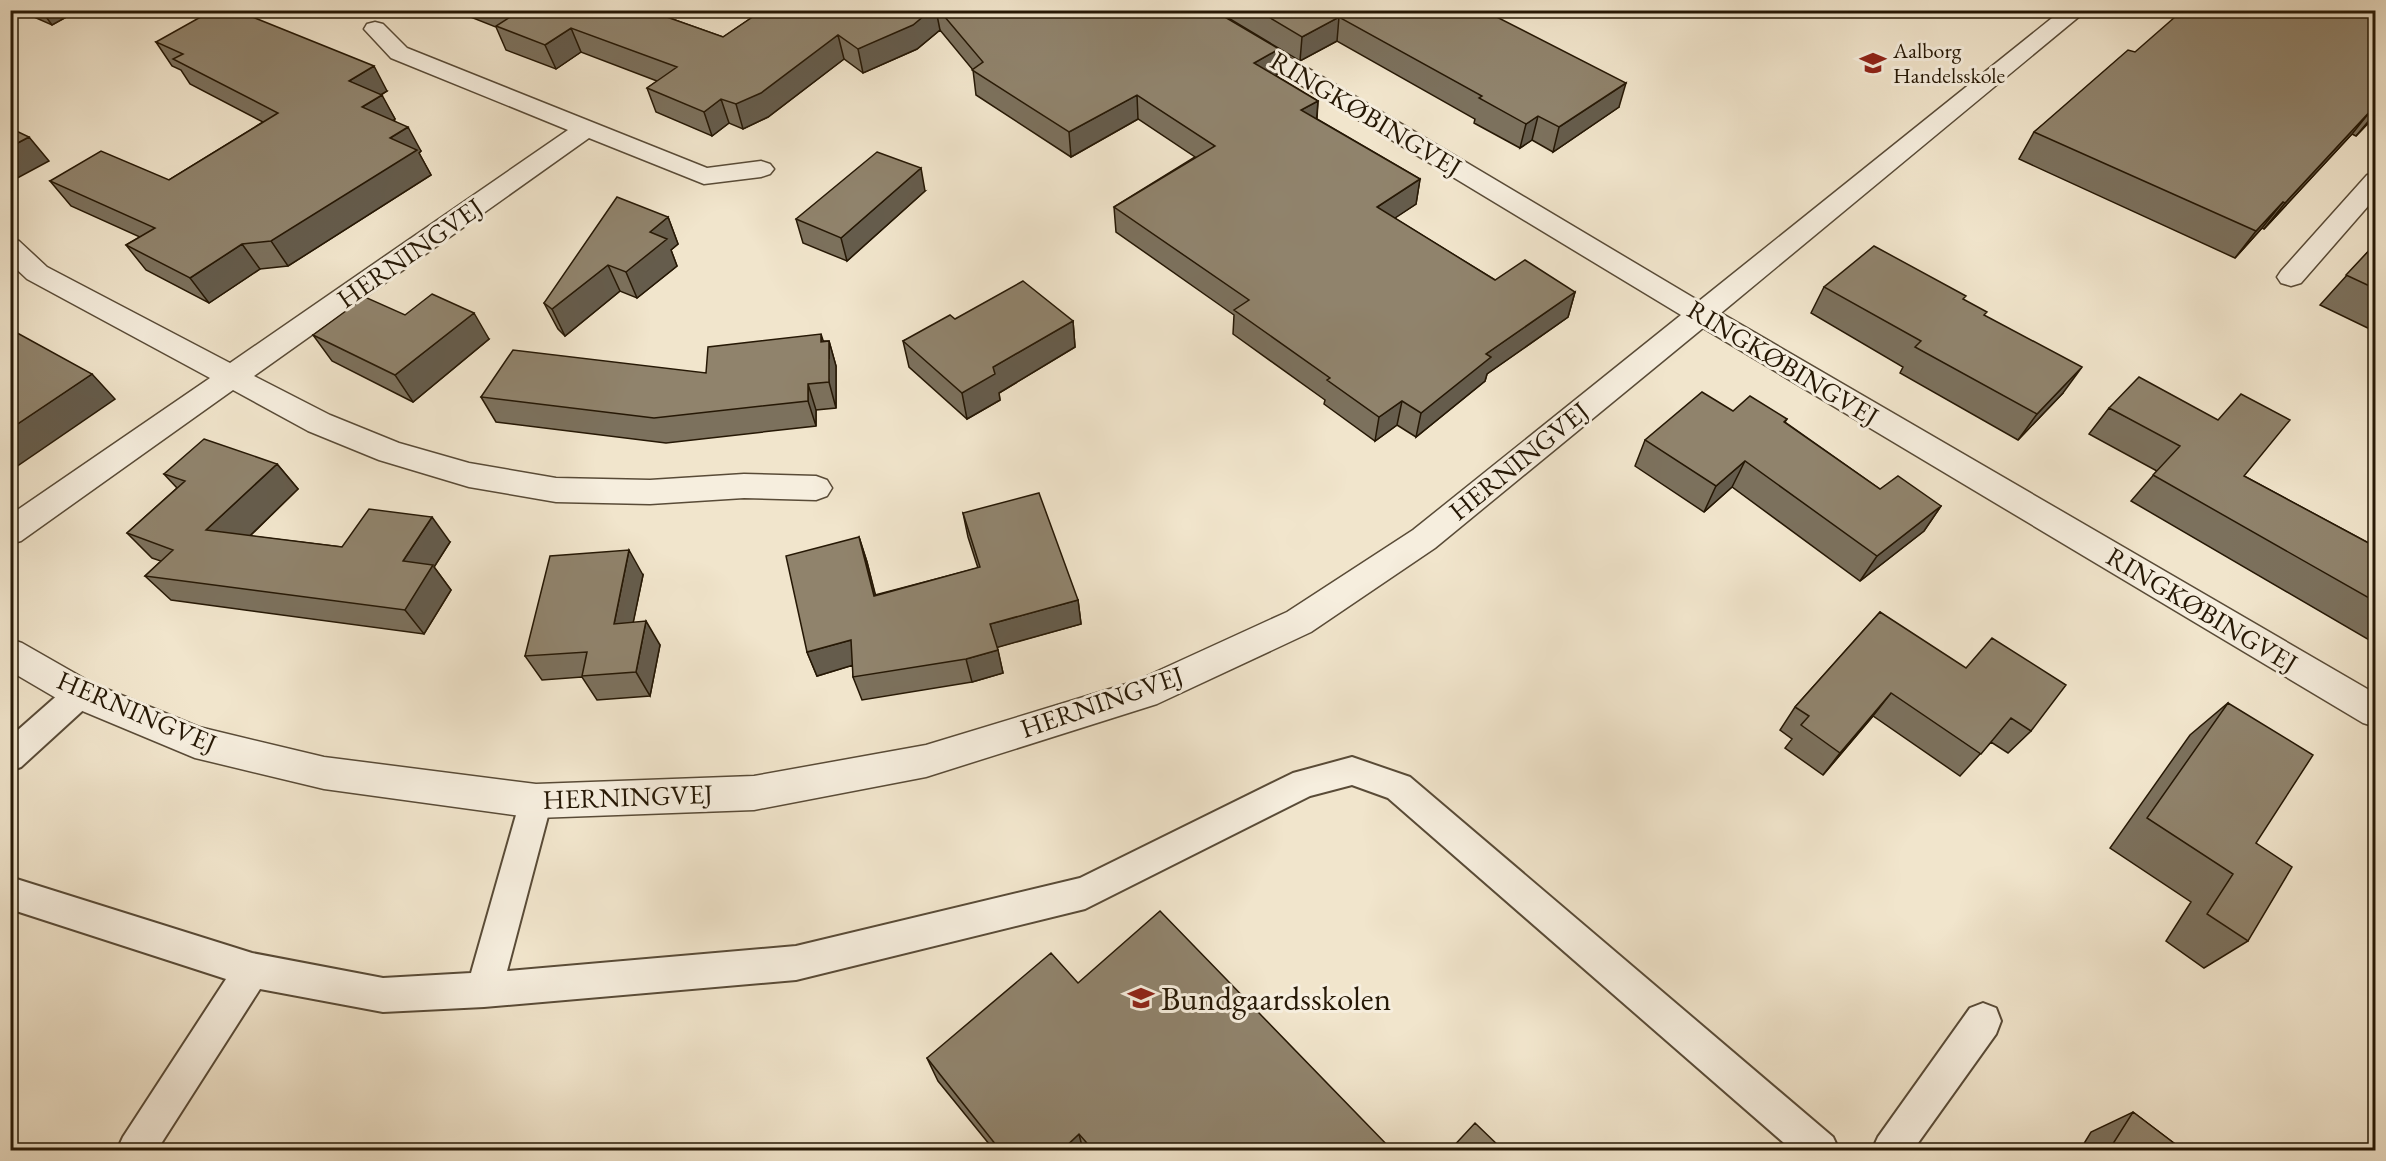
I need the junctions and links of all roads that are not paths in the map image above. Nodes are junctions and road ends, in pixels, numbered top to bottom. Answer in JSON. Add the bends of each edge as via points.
{"nodes":[{"id":1,"x":1193,"y":10,"type":"edge"},
{"id":2,"x":2076,"y":10,"type":"edge"},
{"id":3,"x":375,"y":29,"type":"dead end"},
{"id":4,"x":586,"y":129,"type":"junction"},
{"id":5,"x":761,"y":169,"type":"dead end"},
{"id":6,"x":2376,"y":180,"type":"edge"},
{"id":7,"x":10,"y":247,"type":"edge"},
{"id":8,"x":2291,"y":277,"type":"dead end"},
{"id":9,"x":1700,"y":314,"type":"junction"},
{"id":10,"x":233,"y":377,"type":"junction"},
{"id":11,"x":816,"y":488,"type":"dead end"},
{"id":12,"x":10,"y":532,"type":"edge"},
{"id":13,"x":10,"y":653,"type":"edge"},
{"id":14,"x":80,"y":694,"type":"junction"},
{"id":15,"x":2376,"y":712,"type":"edge"},
{"id":16,"x":10,"y":757,"type":"edge"},
{"id":17,"x":536,"y":801,"type":"junction"},
{"id":18,"x":10,"y":893,"type":"edge"},
{"id":19,"x":252,"y":970,"type":"junction"},
{"id":20,"x":484,"y":990,"type":"junction"},
{"id":21,"x":1983,"y":1021,"type":"dead end"},
{"id":22,"x":136,"y":1150,"type":"edge"},
{"id":23,"x":1820,"y":1150,"type":"edge"},
{"id":24,"x":1891,"y":1150,"type":"edge"}],
"edges":[{"from":1,"to":9,"type":"street","name":"RINGKØBINGVEJ"},
{"from":2,"to":9,"type":"street","name":"HERNINGVEJ"},
{"from":3,"to":4,"type":"street","via":[[399,52]]},
{"from":4,"to":5,"type":"street","via":[[704,176]]},
{"from":4,"to":10,"type":"street","name":"HERNINGVEJ"},
{"from":6,"to":8,"type":"street"},
{"from":7,"to":10,"type":"street","via":[[37,273]]},
{"from":9,"to":15,"type":"street","name":"RINGKØBINGVEJ"},
{"from":9,"to":17,"type":"street","name":"HERNINGVEJ","via":[[1424,539],[1299,622],[1145,693],[926,760],[753,793]]},
{"from":10,"to":11,"type":"street","via":[[319,423],[390,452],[469,475],[556,490]]},
{"from":10,"to":12,"type":"street","name":"HERNINGVEJ"},
{"from":13,"to":14,"type":"street","name":"HERNINGVEJ"},
{"from":14,"to":16,"type":"lane"},
{"from":14,"to":17,"type":"street","name":"HERNINGVEJ","via":[[195,742],[324,773]]},
{"from":17,"to":20,"type":"lane"},
{"from":18,"to":19,"type":"lane"},
{"from":19,"to":20,"type":"lane","via":[[383,995]]},
{"from":19,"to":22,"type":"lane"},
{"from":20,"to":23,"type":"lane","via":[[796,963],[1085,893],[1304,783],[1352,771],[1399,787]]},
{"from":21,"to":24,"type":"lane"}]}
